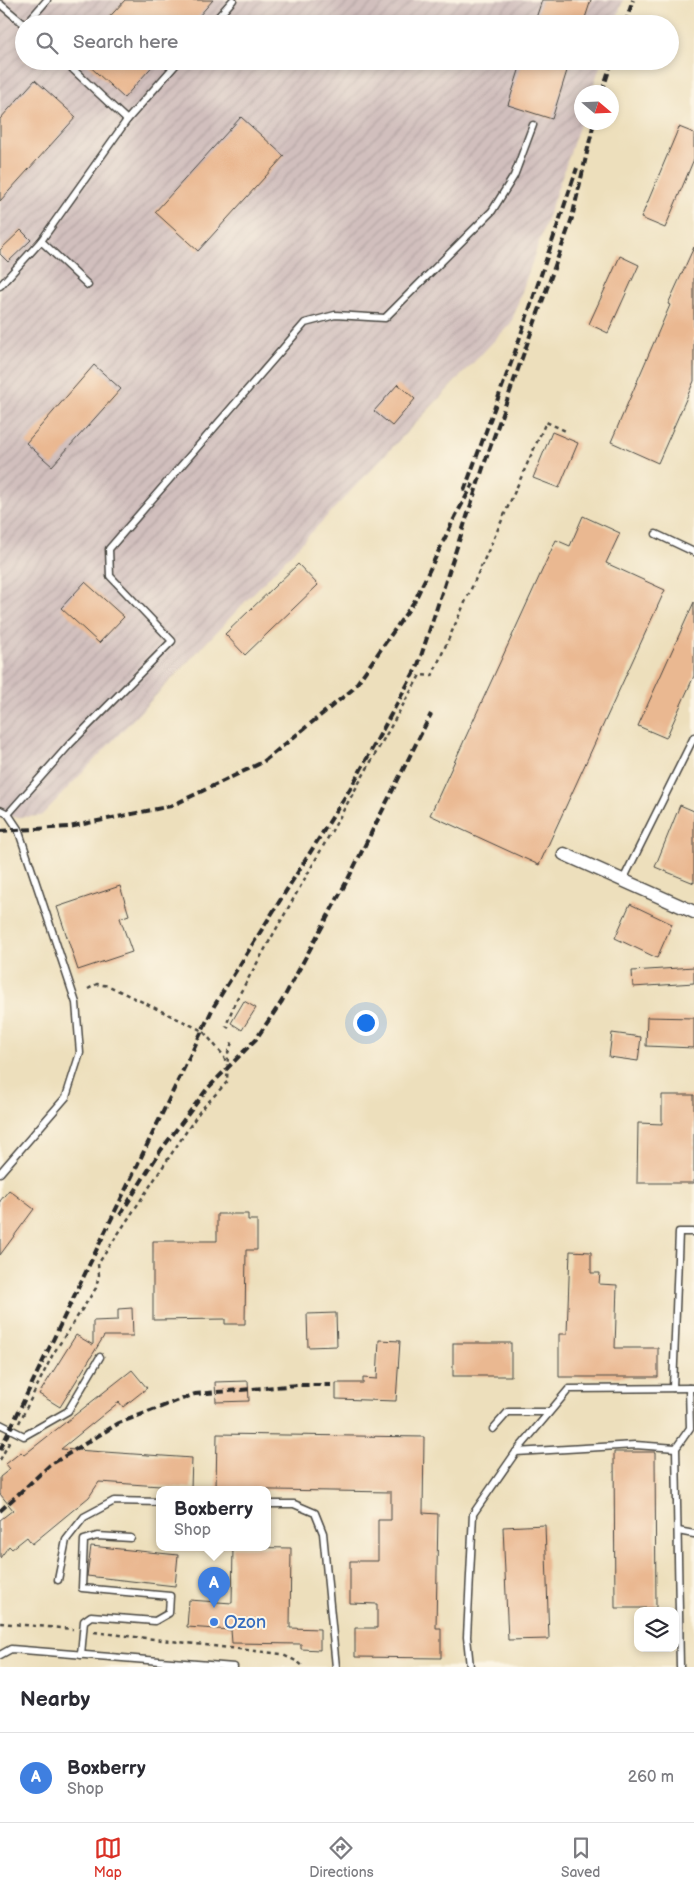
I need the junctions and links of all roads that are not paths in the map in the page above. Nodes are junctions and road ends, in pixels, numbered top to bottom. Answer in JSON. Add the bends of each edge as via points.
{"nodes":[{"id":1,"x":47,"y":0,"type":"edge"},
{"id":2,"x":233,"y":0,"type":"edge"},
{"id":3,"x":0,"y":4,"type":"edge"},
{"id":4,"x":33,"y":15,"type":"edge"},
{"id":5,"x":220,"y":15,"type":"edge"},
{"id":6,"x":15,"y":16,"type":"edge"},
{"id":7,"x":74,"y":70,"type":"edge"},
{"id":8,"x":171,"y":70,"type":"edge"},
{"id":9,"x":128,"y":120,"type":"junction"},
{"id":10,"x":533,"y":125,"type":"dead end"},
{"id":11,"x":41,"y":241,"type":"junction"},
{"id":12,"x":88,"y":285,"type":"dead end"},
{"id":13,"x":0,"y":286,"type":"edge"},
{"id":14,"x":656,"y":534,"type":"dead end"},
{"id":15,"x":694,"y":552,"type":"edge"},
{"id":16,"x":694,"y":737,"type":"edge"},
{"id":17,"x":0,"y":810,"type":"edge"},
{"id":18,"x":8,"y":814,"type":"junction"},
{"id":19,"x":564,"y":854,"type":"dead end"},
{"id":20,"x":623,"y":880,"type":"junction"},
{"id":21,"x":694,"y":912,"type":"edge"},
{"id":22,"x":0,"y":1173,"type":"edge"},
{"id":23,"x":694,"y":1232,"type":"edge"},
{"id":24,"x":100,"y":1357,"type":"dead end"},
{"id":25,"x":674,"y":1388,"type":"junction"},
{"id":26,"x":692,"y":1388,"type":"edge"},
{"id":27,"x":549,"y":1412,"type":"junction"},
{"id":28,"x":0,"y":1424,"type":"edge"},
{"id":29,"x":692,"y":1428,"type":"edge"},
{"id":30,"x":493,"y":1429,"type":"dead end"},
{"id":31,"x":676,"y":1448,"type":"junction"},
{"id":32,"x":516,"y":1452,"type":"junction"},
{"id":33,"x":156,"y":1502,"type":"edge"},
{"id":34,"x":271,"y":1504,"type":"edge"},
{"id":35,"x":678,"y":1531,"type":"junction"},
{"id":36,"x":694,"y":1534,"type":"edge"},
{"id":37,"x":131,"y":1538,"type":"dead end"},
{"id":38,"x":58,"y":1580,"type":"dead end"},
{"id":39,"x":0,"y":1655,"type":"edge"},
{"id":40,"x":81,"y":1655,"type":"junction"},
{"id":41,"x":234,"y":1667,"type":"edge"},
{"id":42,"x":336,"y":1667,"type":"edge"},
{"id":43,"x":470,"y":1667,"type":"edge"},
{"id":44,"x":680,"y":1667,"type":"edge"}],
"edges":[{"from":1,"to":4,"type":"lane"},
{"from":2,"to":5,"type":"lane"},
{"from":3,"to":6,"type":"lane"},
{"from":7,"to":9,"type":"lane"},
{"from":8,"to":9,"type":"lane"},
{"from":9,"to":11,"type":"lane"},
{"from":10,"to":18,"type":"lane","via":[[514,176],[486,218],[385,318],[335,315],[305,323],[109,550],[110,576],[172,641],[70,744]]},
{"from":11,"to":12,"type":"lane"},
{"from":11,"to":13,"type":"lane"},
{"from":14,"to":15,"type":"lane"},
{"from":16,"to":20,"type":"lane"},
{"from":17,"to":18,"type":"lane"},
{"from":18,"to":22,"type":"lane","via":[[18,829],[76,1003],[80,1053],[66,1097]]},
{"from":19,"to":20,"type":"street"},
{"from":20,"to":21,"type":"street"},
{"from":23,"to":25,"type":"lane","via":[[678,1232]]},
{"from":24,"to":28,"type":"lane","via":[[68,1411],[24,1436]]},
{"from":25,"to":26,"type":"lane"},
{"from":25,"to":27,"type":"lane","via":[[569,1388]]},
{"from":26,"to":29,"type":"lane"},
{"from":27,"to":30,"type":"lane","via":[[508,1412]]},
{"from":27,"to":32,"type":"lane"},
{"from":29,"to":31,"type":"lane"},
{"from":31,"to":32,"type":"lane","via":[[635,1445]]},
{"from":31,"to":35,"type":"lane"},
{"from":32,"to":43,"type":"lane","via":[[473,1514],[467,1637]]},
{"from":33,"to":38,"type":"lane","via":[[114,1501],[84,1517],[66,1540]]},
{"from":34,"to":42,"type":"lane","via":[[294,1504],[315,1513],[323,1533]]},
{"from":35,"to":36,"type":"lane"},
{"from":35,"to":44,"type":"lane"},
{"from":37,"to":40,"type":"lane","via":[[97,1536],[84,1540],[82,1588],[170,1596],[168,1613],[155,1621],[91,1616],[84,1621]]},
{"from":39,"to":40,"type":"lane","via":[[11,1649]]},
{"from":40,"to":41,"type":"lane"}]}
